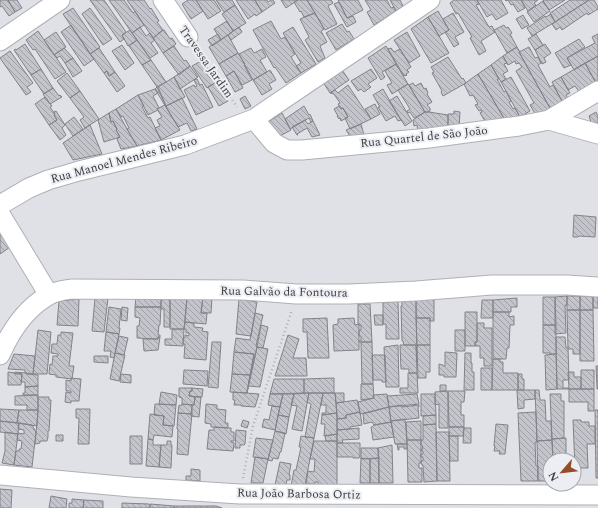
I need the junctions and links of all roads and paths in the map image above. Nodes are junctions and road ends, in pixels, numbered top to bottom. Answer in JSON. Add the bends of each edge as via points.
{"nodes":[{"id":1,"x":60,"y":0,"type":"edge"},
{"id":2,"x":163,"y":0,"type":"edge"},
{"id":3,"x":430,"y":0,"type":"edge"},
{"id":4,"x":188,"y":37,"type":"joint"},
{"id":5,"x":0,"y":42,"type":"edge"},
{"id":6,"x":598,"y":91,"type":"edge"},
{"id":7,"x":254,"y":119,"type":"junction"},
{"id":8,"x":549,"y":120,"type":"junction"},
{"id":9,"x":598,"y":134,"type":"edge"},
{"id":10,"x":0,"y":205,"type":"edge"},
{"id":11,"x":0,"y":214,"type":"edge"},
{"id":12,"x":598,"y":287,"type":"edge"},
{"id":13,"x":296,"y":294,"type":"junction"},
{"id":14,"x":49,"y":295,"type":"junction"},
{"id":15,"x":0,"y":354,"type":"edge"},
{"id":16,"x":0,"y":475,"type":"edge"},
{"id":17,"x":598,"y":495,"type":"edge"},
{"id":18,"x":240,"y":501,"type":"edge"}],
"edges":[{"from":1,"to":5,"type":"street"},
{"from":2,"to":4,"type":"street","name":"Travessa Jardim"},
{"from":3,"to":7,"type":"street","name":"Rua Manoel Mendes Ribeiro"},
{"from":4,"to":7,"type":"path","name":"Travessa Jardim","via":[[238,108]]},
{"from":6,"to":8,"type":"street","name":"Rua Quartel de São João"},
{"from":7,"to":8,"type":"street","name":"Rua Quartel de São João","via":[[274,143],[286,150],[429,138]]},
{"from":7,"to":10,"type":"street","name":"Rua Manoel Mendes Ribeiro","via":[[185,145],[79,170],[48,180]]},
{"from":8,"to":9,"type":"street"},
{"from":11,"to":14,"type":"street"},
{"from":12,"to":13,"type":"street","name":"Rua Galvão da Fontoura","via":[[492,285],[349,294]]},
{"from":13,"to":14,"type":"street","name":"Rua Galvão da Fontoura","via":[[243,290],[71,289]]},
{"from":13,"to":18,"type":"path","via":[[253,426]]},
{"from":14,"to":15,"type":"street","name":"Rua Galvão da Fontoura","via":[[34,304],[16,325]]},
{"from":16,"to":18,"type":"street","name":"Rua João Barbosa Ortiz","via":[[131,487]]},
{"from":17,"to":18,"type":"street","name":"Rua João Barbosa Ortiz"}]}
